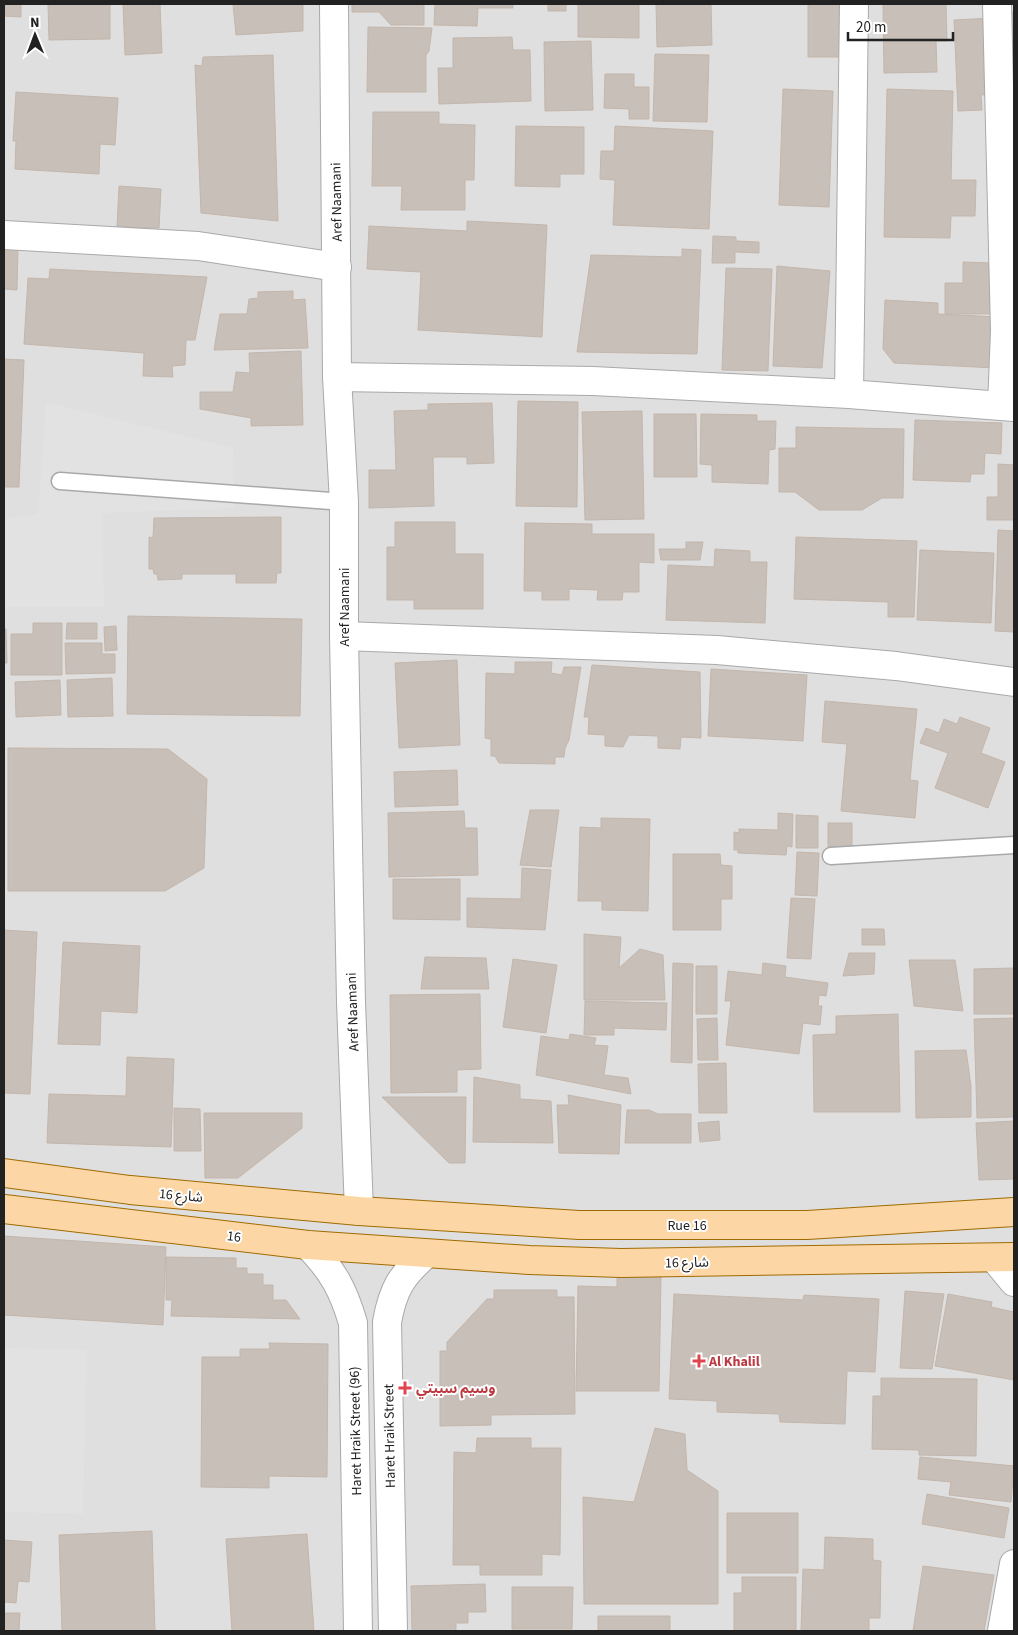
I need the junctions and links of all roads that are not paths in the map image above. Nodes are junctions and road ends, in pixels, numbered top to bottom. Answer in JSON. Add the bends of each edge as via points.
{"nodes":[{"id":1,"x":334,"y":4,"type":"edge"},
{"id":2,"x":854,"y":4,"type":"edge"},
{"id":3,"x":997,"y":4,"type":"edge"},
{"id":4,"x":4,"y":235,"type":"edge"},
{"id":5,"x":337,"y":267,"type":"junction"},
{"id":6,"x":337,"y":377,"type":"junction"},
{"id":7,"x":849,"y":394,"type":"junction"},
{"id":8,"x":1008,"y":407,"type":"edge"},
{"id":9,"x":60,"y":481,"type":"dead end"},
{"id":10,"x":344,"y":502,"type":"junction"},
{"id":11,"x":344,"y":636,"type":"junction"},
{"id":12,"x":1014,"y":682,"type":"edge"},
{"id":13,"x":1014,"y":845,"type":"edge"},
{"id":14,"x":831,"y":856,"type":"dead end"},
{"id":15,"x":4,"y":1172,"type":"edge"},
{"id":16,"x":4,"y":1209,"type":"edge"},
{"id":17,"x":359,"y":1210,"type":"junction"},
{"id":18,"x":1014,"y":1212,"type":"edge"},
{"id":19,"x":4,"y":1218,"type":"edge"},
{"id":20,"x":107,"y":1221,"type":"junction"},
{"id":21,"x":308,"y":1245,"type":"junction"},
{"id":22,"x":360,"y":1250,"type":"joint"},
{"id":23,"x":426,"y":1254,"type":"junction"},
{"id":24,"x":1004,"y":1258,"type":"edge"},
{"id":25,"x":1014,"y":1282,"type":"edge"},
{"id":26,"x":356,"y":1500,"type":"junction"},
{"id":27,"x":390,"y":1502,"type":"junction"},
{"id":28,"x":1014,"y":1564,"type":"edge"},
{"id":29,"x":358,"y":1631,"type":"edge"},
{"id":30,"x":393,"y":1631,"type":"edge"},
{"id":31,"x":1002,"y":1631,"type":"edge"}],
"edges":[{"from":1,"to":5,"type":"street","name":"Aref Naamani"},
{"from":2,"to":7,"type":"street"},
{"from":3,"to":8,"type":"street"},
{"from":4,"to":5,"type":"street","via":[[198,246]]},
{"from":5,"to":6,"type":"street","name":"Aref Naamani"},
{"from":6,"to":7,"type":"street","via":[[592,381]]},
{"from":6,"to":10,"type":"street","name":"Aref Naamani"},
{"from":7,"to":8,"type":"street"},
{"from":9,"to":10,"type":"lane"},
{"from":10,"to":11,"type":"street","name":"Aref Naamani"},
{"from":11,"to":12,"type":"street","via":[[717,650],[896,666]]},
{"from":11,"to":17,"type":"street","name":"Aref Naamani","via":[[351,1002]]},
{"from":13,"to":14,"type":"lane"},
{"from":15,"to":17,"type":"main road","name":"شارع 16","via":[[130,1190]]},
{"from":16,"to":20,"type":"main road","name":"16"},
{"from":17,"to":18,"type":"main road","name":"Rue 16","via":[[579,1225],[807,1225]]},
{"from":19,"to":20,"type":"street"},
{"from":20,"to":21,"type":"main road","name":"16"},
{"from":21,"to":22,"type":"main road","name":"16"},
{"from":21,"to":26,"type":"street","name":"Haret Hraik Street (96)","via":[[329,1267],[344,1293],[353,1323]]},
{"from":22,"to":23,"type":"main road","name":"شارع 16"},
{"from":23,"to":24,"type":"main road","name":"شارع 16","via":[[621,1263]]},
{"from":23,"to":27,"type":"street","name":"Haret Hraik Street","via":[[406,1272],[392,1295],[387,1322]]},
{"from":24,"to":25,"type":"street"},
{"from":26,"to":27,"type":"street"},
{"from":26,"to":29,"type":"street","name":"Haret Hraik Street (96)"},
{"from":27,"to":30,"type":"street","name":"Haret Hraik Street"},
{"from":28,"to":31,"type":"street"}]}
